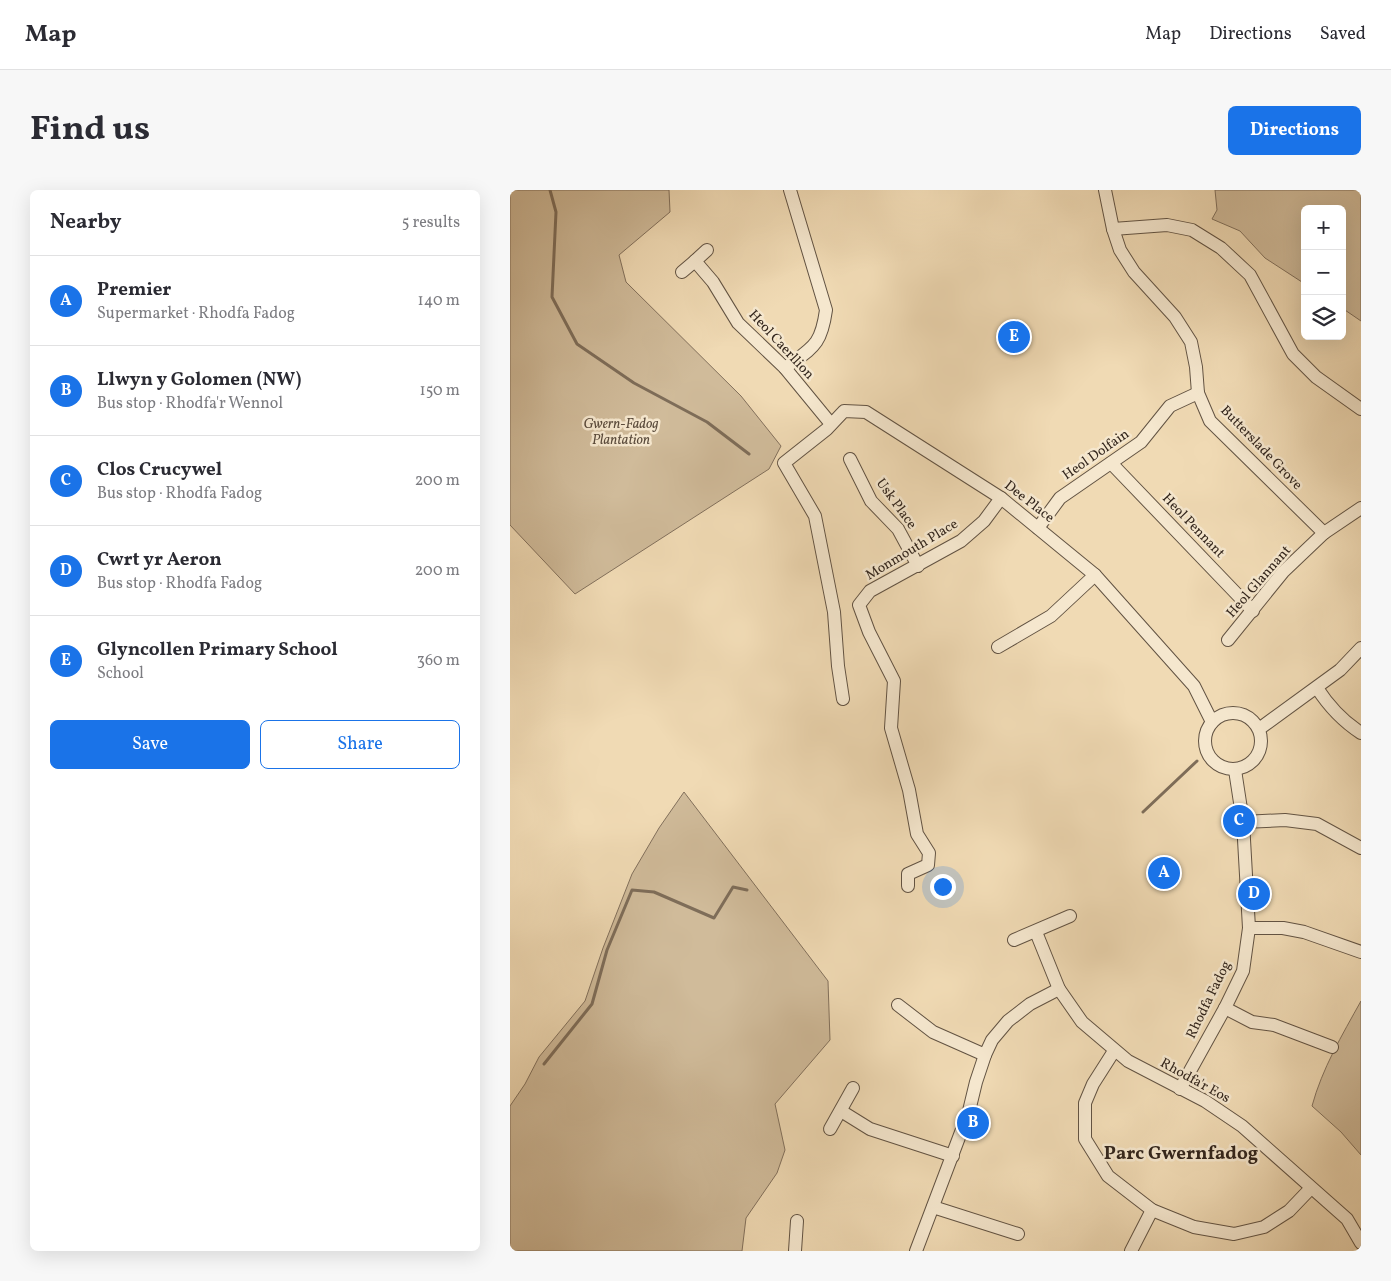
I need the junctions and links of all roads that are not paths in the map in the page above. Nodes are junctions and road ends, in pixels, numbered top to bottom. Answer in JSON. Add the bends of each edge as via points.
{"nodes":[{"id":1,"x":790,"y":190,"type":"edge"},
{"id":2,"x":1105,"y":190,"type":"edge"},
{"id":3,"x":1113,"y":229,"type":"junction"},
{"id":4,"x":707,"y":250,"type":"dead end"},
{"id":5,"x":695,"y":261,"type":"junction"},
{"id":6,"x":682,"y":272,"type":"dead end"},
{"id":7,"x":785,"y":368,"type":"junction"},
{"id":8,"x":1198,"y":393,"type":"junction"},
{"id":9,"x":1361,"y":409,"type":"edge"},
{"id":10,"x":831,"y":424,"type":"junction"},
{"id":11,"x":850,"y":459,"type":"dead end"},
{"id":12,"x":1111,"y":463,"type":"junction"},
{"id":13,"x":1001,"y":498,"type":"junction"},
{"id":14,"x":1361,"y":508,"type":"edge"},
{"id":15,"x":1038,"y":528,"type":"junction"},
{"id":16,"x":1324,"y":533,"type":"junction"},
{"id":17,"x":918,"y":566,"type":"junction"},
{"id":18,"x":1095,"y":575,"type":"junction"},
{"id":19,"x":1253,"y":611,"type":"junction"},
{"id":20,"x":1228,"y":640,"type":"dead end"},
{"id":21,"x":998,"y":647,"type":"dead end"},
{"id":22,"x":1361,"y":648,"type":"edge"},
{"id":23,"x":1317,"y":688,"type":"junction"},
{"id":24,"x":843,"y":699,"type":"dead end"},
{"id":25,"x":1212,"y":722,"type":"junction"},
{"id":26,"x":1259,"y":729,"type":"junction"},
{"id":27,"x":1361,"y":733,"type":"edge"},
{"id":28,"x":1235,"y":770,"type":"junction"},
{"id":29,"x":1243,"y":822,"type":"junction"},
{"id":30,"x":1361,"y":848,"type":"edge"},
{"id":31,"x":908,"y":886,"type":"dead end"},
{"id":32,"x":1070,"y":916,"type":"dead end"},
{"id":33,"x":1249,"y":928,"type":"junction"},
{"id":34,"x":1036,"y":932,"type":"junction"},
{"id":35,"x":1014,"y":940,"type":"dead end"},
{"id":36,"x":1361,"y":952,"type":"edge"},
{"id":37,"x":1058,"y":989,"type":"junction"},
{"id":38,"x":898,"y":1005,"type":"dead end"},
{"id":39,"x":1225,"y":1008,"type":"junction"},
{"id":40,"x":1332,"y":1047,"type":"dead end"},
{"id":41,"x":1114,"y":1051,"type":"junction"},
{"id":42,"x":985,"y":1055,"type":"junction"},
{"id":43,"x":853,"y":1088,"type":"dead end"},
{"id":44,"x":1180,"y":1089,"type":"junction"},
{"id":45,"x":841,"y":1111,"type":"junction"},
{"id":46,"x":830,"y":1128,"type":"dead end"},
{"id":47,"x":953,"y":1156,"type":"junction"},
{"id":48,"x":1311,"y":1188,"type":"junction"},
{"id":49,"x":933,"y":1207,"type":"junction"},
{"id":50,"x":1152,"y":1210,"type":"junction"},
{"id":51,"x":797,"y":1221,"type":"dead end"},
{"id":52,"x":1018,"y":1234,"type":"dead end"},
{"id":53,"x":1361,"y":1243,"type":"edge"},
{"id":54,"x":795,"y":1251,"type":"edge"},
{"id":55,"x":916,"y":1251,"type":"edge"},
{"id":56,"x":1131,"y":1251,"type":"edge"}],
"edges":[{"from":1,"to":7,"type":"street","via":[[826,310],[824,327],[815,346]]},
{"from":2,"to":3,"type":"street","name":"Butterslade Grove"},
{"from":3,"to":8,"type":"street","name":"Butterslade Grove","via":[[1120,250],[1134,272],[1175,317],[1191,342]]},
{"from":3,"to":9,"type":"street","via":[[1167,225],[1192,230],[1221,248],[1250,275],[1293,354],[1316,378]]},
{"from":4,"to":5,"type":"street"},
{"from":5,"to":6,"type":"street"},
{"from":5,"to":7,"type":"street","name":"Heol Caerllion","via":[[714,282],[738,323]]},
{"from":7,"to":10,"type":"street","name":"Heol Caerllion"},
{"from":8,"to":12,"type":"street","name":"Heol Dolfain","via":[[1170,406],[1141,442]]},
{"from":8,"to":16,"type":"street","name":"Butterslade Grove","via":[[1210,421]]},
{"from":10,"to":13,"type":"street","name":"Dee Place","via":[[844,411],[866,412]]},
{"from":10,"to":24,"type":"street","name":"Dee Place","via":[[784,463],[815,516],[834,612]]},
{"from":11,"to":17,"type":"street","name":"Usk Place","via":[[871,500],[898,529]]},
{"from":12,"to":15,"type":"street","name":"Heol Dolfain","via":[[1060,498]]},
{"from":12,"to":19,"type":"street","name":"Heol Pennant"},
{"from":13,"to":15,"type":"street","name":"Dee Place"},
{"from":13,"to":17,"type":"street","name":"Monmouth Place","via":[[984,521],[961,541]]},
{"from":14,"to":16,"type":"street","name":"Heol Glannant"},
{"from":15,"to":18,"type":"street","name":"Dee Place"},
{"from":16,"to":19,"type":"street","name":"Heol Glannant","via":[[1283,572]]},
{"from":17,"to":31,"type":"street","name":"Monmouth Place","via":[[870,591],[859,605],[894,680],[891,728],[909,790],[917,834],[929,853],[928,865],[908,874]]},
{"from":18,"to":21,"type":"street","via":[[1051,616]]},
{"from":18,"to":25,"type":"street","name":"Dee Place","via":[[1194,686]]},
{"from":19,"to":20,"type":"street","name":"Heol Glannant"},
{"from":22,"to":23,"type":"street"},
{"from":23,"to":26,"type":"street"},
{"from":23,"to":27,"type":"street","via":[[1350,726]]},
{"from":25,"to":26,"type":"street","via":[[1233,712],[1251,719]]},
{"from":25,"to":28,"type":"street","via":[[1205,737],[1210,759],[1225,769]]},
{"from":26,"to":28,"type":"street","via":[[1262,738],[1256,759],[1249,766]]},
{"from":28,"to":29,"type":"street","name":"Rhodfa Fadog"},
{"from":29,"to":30,"type":"street","via":[[1285,820],[1317,824]]},
{"from":29,"to":33,"type":"street","name":"Rhodfa Fadog"},
{"from":32,"to":34,"type":"street"},
{"from":33,"to":36,"type":"street","via":[[1304,932]]},
{"from":33,"to":39,"type":"street","name":"Rhodfa Fadog","via":[[1243,971]]},
{"from":34,"to":35,"type":"street"},
{"from":34,"to":37,"type":"street","name":"Rhodfa'r Eos"},
{"from":37,"to":41,"type":"street","name":"Rhodfa'r Eos","via":[[1082,1022]]},
{"from":37,"to":42,"type":"street","via":[[1008,1021],[992,1040]]},
{"from":38,"to":42,"type":"street","via":[[932,1032]]},
{"from":39,"to":40,"type":"street","via":[[1252,1022],[1274,1025]]},
{"from":39,"to":44,"type":"street","name":"Rhodfa Fadog"},
{"from":41,"to":44,"type":"street","name":"Rhodfa'r Eos"},
{"from":41,"to":50,"type":"street","via":[[1084,1104],[1086,1139],[1108,1176]]},
{"from":42,"to":47,"type":"street","via":[[970,1112]]},
{"from":43,"to":45,"type":"street"},
{"from":44,"to":48,"type":"street","name":"Rhodfa'r Eos","via":[[1205,1101],[1242,1126]]},
{"from":45,"to":46,"type":"street"},
{"from":45,"to":47,"type":"street","via":[[870,1129]]},
{"from":47,"to":49,"type":"street"},
{"from":48,"to":50,"type":"street","via":[[1289,1210],[1264,1227],[1234,1234],[1194,1227]]},
{"from":48,"to":53,"type":"street","name":"Rhodfa'r Eos","via":[[1347,1219]]},
{"from":49,"to":52,"type":"street"},
{"from":49,"to":55,"type":"street"},
{"from":50,"to":56,"type":"street"},
{"from":51,"to":54,"type":"street"}]}
